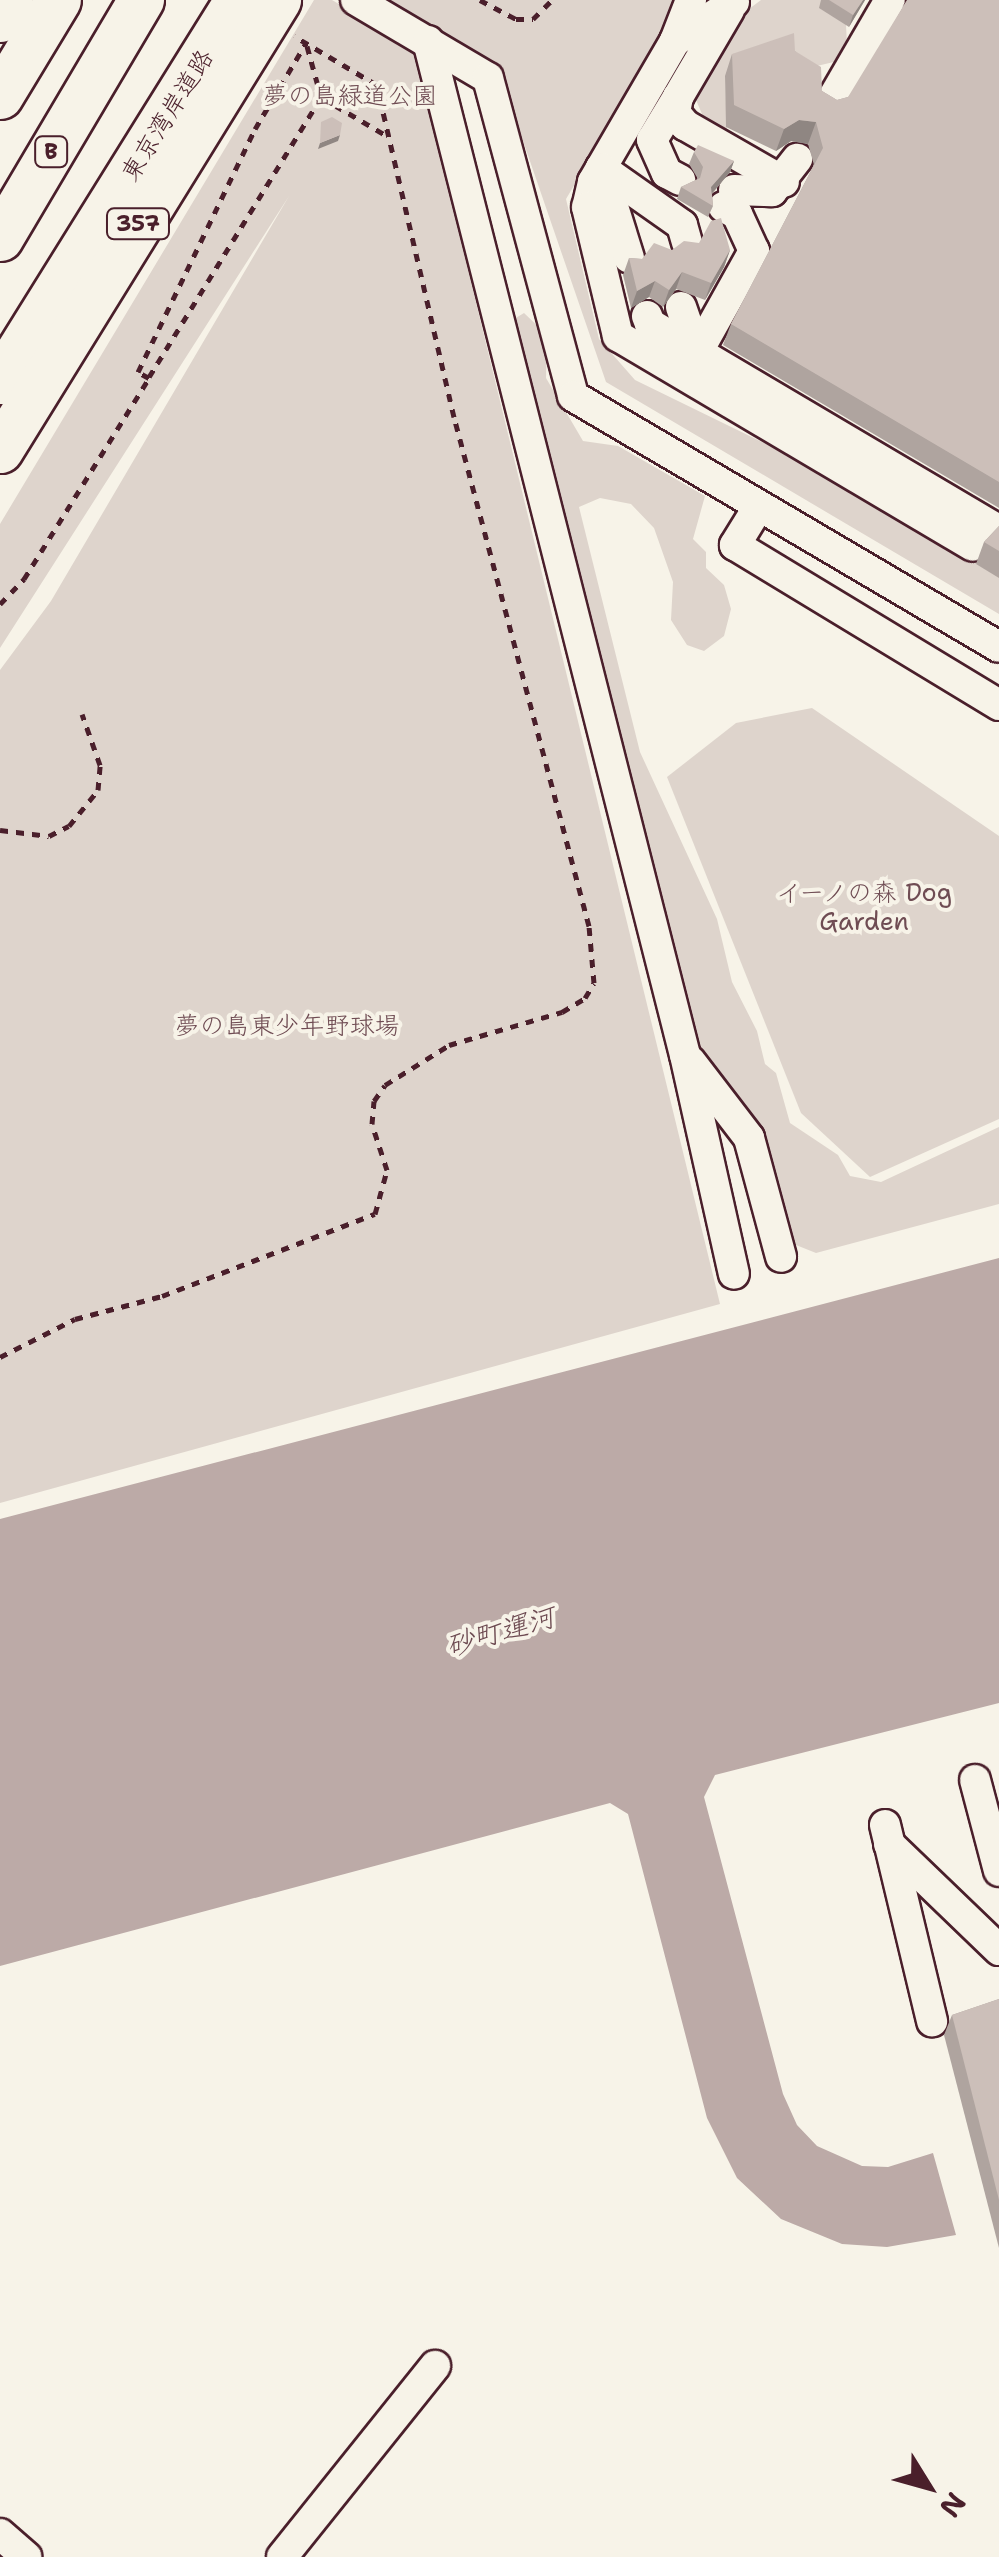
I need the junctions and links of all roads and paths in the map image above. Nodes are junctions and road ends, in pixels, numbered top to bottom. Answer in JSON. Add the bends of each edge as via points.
{"nodes":[{"id":1,"x":141,"y":0,"type":"edge"},
{"id":2,"x":158,"y":0,"type":"edge"},
{"id":3,"x":237,"y":0,"type":"edge"},
{"id":4,"x":278,"y":0,"type":"edge"},
{"id":5,"x":356,"y":0,"type":"edge"},
{"id":6,"x":480,"y":0,"type":"edge"},
{"id":7,"x":552,"y":0,"type":"edge"},
{"id":8,"x":691,"y":0,"type":"edge"},
{"id":9,"x":890,"y":0,"type":"edge"},
{"id":10,"x":735,"y":1,"type":"edge"},
{"id":11,"x":23,"y":10,"type":"edge"},
{"id":12,"x":428,"y":41,"type":"junction"},
{"id":13,"x":675,"y":41,"type":"junction"},
{"id":14,"x":306,"y":44,"type":"junction"},
{"id":15,"x":102,"y":66,"type":"junction"},
{"id":16,"x":0,"y":96,"type":"edge"},
{"id":17,"x":321,"y":97,"type":"junction"},
{"id":18,"x":678,"y":97,"type":"junction"},
{"id":19,"x":830,"y":102,"type":"edge"},
{"id":20,"x":389,"y":137,"type":"junction"},
{"id":21,"x":600,"y":168,"type":"junction"},
{"id":22,"x":685,"y":172,"type":"dead end"},
{"id":23,"x":0,"y":238,"type":"edge"},
{"id":24,"x":675,"y":246,"type":"edge"},
{"id":25,"x":629,"y":258,"type":"edge"},
{"id":26,"x":647,"y":316,"type":"dead end"},
{"id":27,"x":698,"y":353,"type":"junction"},
{"id":28,"x":149,"y":378,"type":"junction"},
{"id":29,"x":0,"y":380,"type":"edge"},
{"id":30,"x":0,"y":450,"type":"edge"},
{"id":31,"x":766,"y":510,"type":"junction"},
{"id":32,"x":986,"y":538,"type":"edge"},
{"id":33,"x":0,"y":604,"type":"edge"},
{"id":34,"x":999,"y":647,"type":"edge"},
{"id":35,"x":999,"y":705,"type":"edge"},
{"id":36,"x":82,"y":714,"type":"dead end"},
{"id":37,"x":0,"y":830,"type":"edge"},
{"id":38,"x":685,"y":1055,"type":"junction"},
{"id":39,"x":781,"y":1257,"type":"dead end"},
{"id":40,"x":734,"y":1274,"type":"dead end"},
{"id":41,"x":0,"y":1357,"type":"edge"},
{"id":42,"x":975,"y":1780,"type":"dead end"},
{"id":43,"x":999,"y":1870,"type":"edge"},
{"id":44,"x":999,"y":1950,"type":"edge"},
{"id":45,"x":932,"y":2021,"type":"dead end"},
{"id":46,"x":435,"y":2366,"type":"dead end"},
{"id":47,"x":0,"y":2534,"type":"edge"},
{"id":48,"x":26,"y":2557,"type":"edge"},
{"id":49,"x":282,"y":2557,"type":"edge"}],
"edges":[{"from":1,"to":15,"type":"highway","number":"B"},
{"from":2,"to":15,"type":"highway"},
{"from":3,"to":29,"type":"highway","name":"東京湾岸道路","number":"357"},
{"from":4,"to":30,"type":"highway","number":"357"},
{"from":5,"to":12,"type":"lane"},
{"from":6,"to":7,"type":"path","via":[[516,19],[533,19]]},
{"from":8,"to":13,"type":"lane"},
{"from":9,"to":19,"type":"lane"},
{"from":10,"to":13,"type":"lane"},
{"from":10,"to":18,"type":"lane"},
{"from":11,"to":16,"type":"highway"},
{"from":12,"to":31,"type":"lane","via":[[488,78],[573,396]]},
{"from":12,"to":38,"type":"lane"},
{"from":13,"to":21,"type":"lane"},
{"from":14,"to":17,"type":"path"},
{"from":14,"to":20,"type":"path","via":[[377,85]]},
{"from":14,"to":28,"type":"path","via":[[255,129],[138,372]]},
{"from":15,"to":23,"type":"highway","number":"B"},
{"from":17,"to":20,"type":"path"},
{"from":17,"to":28,"type":"path"},
{"from":18,"to":22,"type":"lane","via":[[652,140],[667,173]]},
{"from":18,"to":27,"type":"lane","via":[[675,113],[685,125],[790,170],[759,195],[729,199],[754,250],[699,311]]},
{"from":20,"to":41,"type":"path","via":[[459,435],[588,926],[594,983],[585,998],[562,1012],[449,1045],[385,1085],[374,1101],[372,1124],[387,1170],[375,1214],[162,1296],[74,1318]]},
{"from":21,"to":24,"type":"lane","via":[[682,225]]},
{"from":21,"to":25,"type":"lane"},
{"from":21,"to":32,"type":"lane","via":[[587,207],[618,336]]},
{"from":26,"to":27,"type":"lane"},
{"from":27,"to":32,"type":"lane"},
{"from":28,"to":33,"type":"path","via":[[24,579]]},
{"from":31,"to":34,"type":"lane"},
{"from":31,"to":35,"type":"lane","via":[[751,554]]},
{"from":36,"to":37,"type":"path","via":[[100,766],[98,790],[69,826],[49,836]]},
{"from":38,"to":39,"type":"lane","via":[[749,1138]]},
{"from":38,"to":40,"type":"lane"},
{"from":42,"to":43,"type":"lane"},
{"from":44,"to":45,"type":"lane","via":[[887,1835]]},
{"from":46,"to":49,"type":"lane"},
{"from":47,"to":48,"type":"lane"}]}
